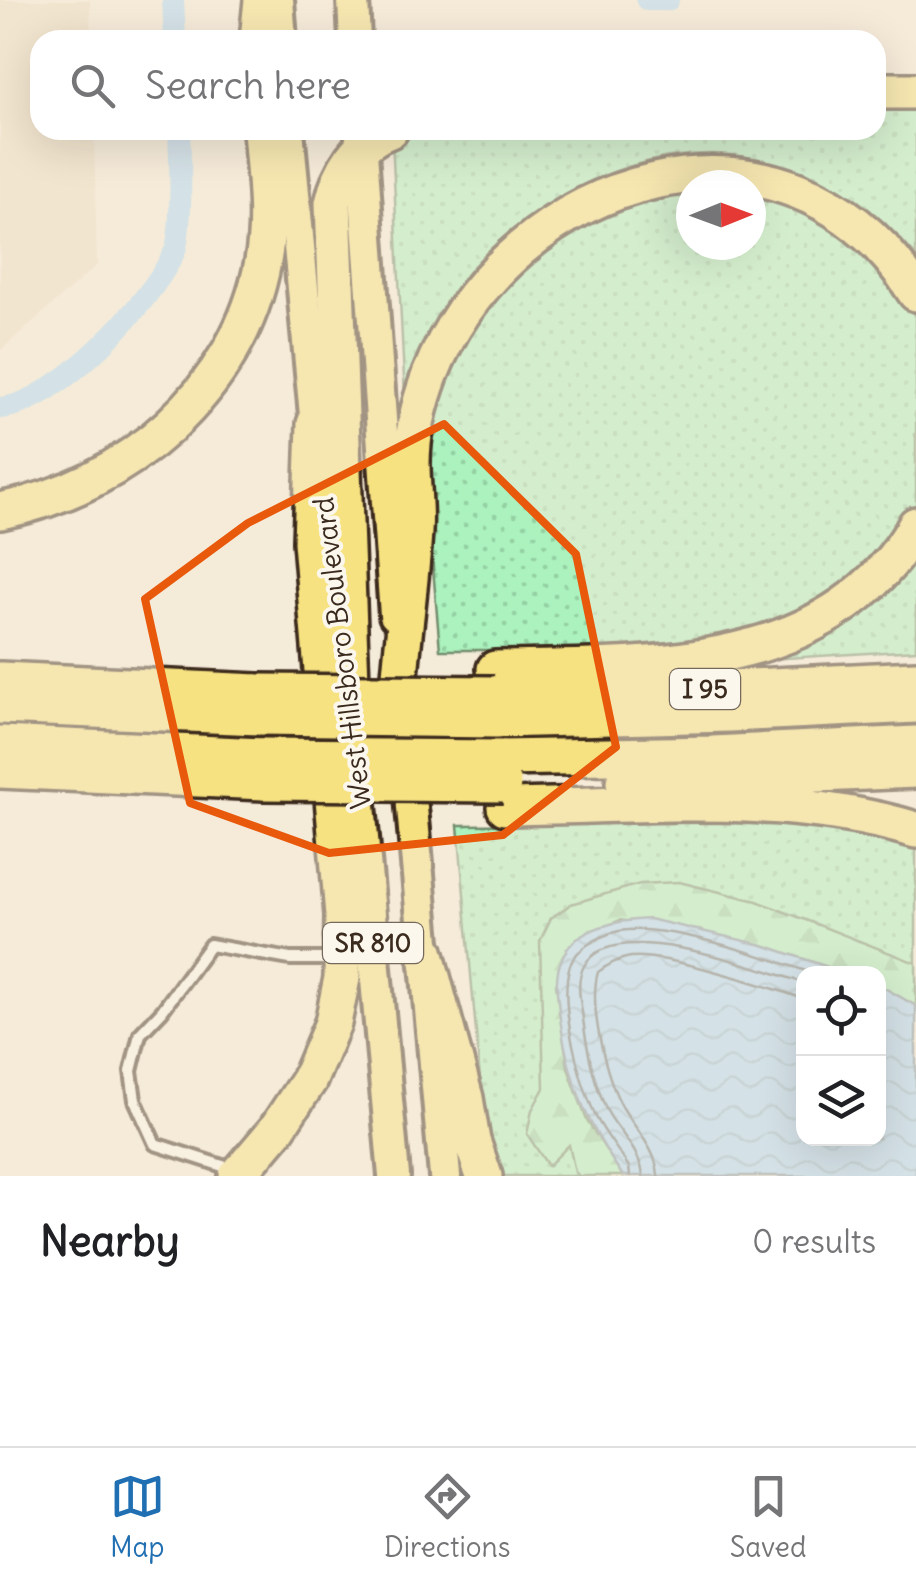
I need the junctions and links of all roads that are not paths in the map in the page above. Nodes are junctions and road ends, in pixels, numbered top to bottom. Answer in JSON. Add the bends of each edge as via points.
{"nodes":[{"id":1,"x":262,"y":0,"type":"edge"},
{"id":2,"x":278,"y":0,"type":"edge"},
{"id":3,"x":353,"y":0,"type":"edge"},
{"id":4,"x":259,"y":30,"type":"edge"},
{"id":5,"x":280,"y":30,"type":"edge"},
{"id":6,"x":354,"y":30,"type":"edge"},
{"id":7,"x":916,"y":90,"type":"edge"},
{"id":8,"x":886,"y":92,"type":"edge"},
{"id":9,"x":262,"y":140,"type":"edge"},
{"id":10,"x":289,"y":140,"type":"edge"},
{"id":11,"x":367,"y":140,"type":"edge"},
{"id":12,"x":370,"y":140,"type":"edge"},
{"id":13,"x":916,"y":293,"type":"edge"},
{"id":14,"x":314,"y":424,"type":"junction"},
{"id":15,"x":0,"y":511,"type":"edge"},
{"id":16,"x":916,"y":524,"type":"edge"},
{"id":17,"x":400,"y":676,"type":"junction"},
{"id":18,"x":916,"y":679,"type":"edge"},
{"id":19,"x":0,"y":680,"type":"edge"},
{"id":20,"x":495,"y":694,"type":"junction"},
{"id":21,"x":343,"y":701,"type":"junction"},
{"id":22,"x":258,"y":705,"type":"junction"},
{"id":23,"x":916,"y":705,"type":"edge"},
{"id":24,"x":0,"y":706,"type":"edge"},
{"id":25,"x":0,"y":744,"type":"edge"},
{"id":26,"x":916,"y":744,"type":"edge"},
{"id":27,"x":263,"y":769,"type":"junction"},
{"id":28,"x":0,"y":770,"type":"edge"},
{"id":29,"x":916,"y":770,"type":"edge"},
{"id":30,"x":504,"y":783,"type":"junction"},
{"id":31,"x":916,"y":830,"type":"edge"},
{"id":32,"x":425,"y":951,"type":"junction"},
{"id":33,"x":344,"y":960,"type":"junction"},
{"id":34,"x":239,"y":1174,"type":"edge"},
{"id":35,"x":394,"y":1176,"type":"edge"},
{"id":36,"x":445,"y":1176,"type":"edge"},
{"id":37,"x":484,"y":1176,"type":"edge"}],
"edges":[{"from":1,"to":4,"type":"highway"},
{"from":2,"to":5,"type":"main road"},
{"from":3,"to":6,"type":"main road"},
{"from":7,"to":8,"type":"highway"},
{"from":9,"to":15,"type":"highway","via":[[263,261],[244,324],[210,382],[161,433],[105,474]]},
{"from":10,"to":14,"type":"main road","name":"West Hillsboro Boulevard","number":"SR 810"},
{"from":11,"to":21,"type":"highway","via":[[340,180],[332,222],[350,586]]},
{"from":12,"to":17,"type":"main road","name":"West Hillsboro Boulevard","number":"SR 810"},
{"from":13,"to":17,"type":"highway","via":[[877,240],[840,212],[799,190],[740,175],[651,182],[595,201],[536,235],[465,308],[423,395],[413,440],[414,528]]},
{"from":14,"to":21,"type":"main road","name":"West Hillsboro Boulevard","number":"SR 810"},
{"from":14,"to":33,"type":"highway","via":[[310,542]]},
{"from":16,"to":20,"type":"highway","via":[[861,592],[800,629],[683,662]]},
{"from":17,"to":32,"type":"main road","name":"West Hillsboro Boulevard","number":"SR 810"},
{"from":18,"to":20,"type":"highway","number":"I 95"},
{"from":19,"to":22,"type":"highway","number":"I 95"},
{"from":20,"to":21,"type":"highway","number":"I 95","bridge":true},
{"from":20,"to":22,"type":"highway","bridge":true},
{"from":20,"to":23,"type":"highway","via":[[729,714]]},
{"from":21,"to":22,"type":"highway","number":"I 95","bridge":true},
{"from":21,"to":35,"type":"main road","name":"West Hillsboro Boulevard","number":"SR 810"},
{"from":22,"to":24,"type":"highway"},
{"from":25,"to":27,"type":"highway"},
{"from":26,"to":30,"type":"highway","via":[[713,754]]},
{"from":27,"to":28,"type":"highway"},
{"from":27,"to":30,"type":"highway","bridge":true},
{"from":27,"to":30,"type":"highway","bridge":true,"via":[[346,784]]},
{"from":29,"to":30,"type":"highway"},
{"from":30,"to":31,"type":"highway","via":[[836,811]]},
{"from":32,"to":36,"type":"main road","name":"West Hillsboro Boulevard","number":"SR 810"},
{"from":32,"to":37,"type":"highway"},
{"from":33,"to":34,"type":"highway","via":[[333,1023],[310,1080]]},
{"from":33,"to":34,"type":"lane","via":[[210,945],[140,1034],[131,1071],[135,1100],[155,1144]]}]}
